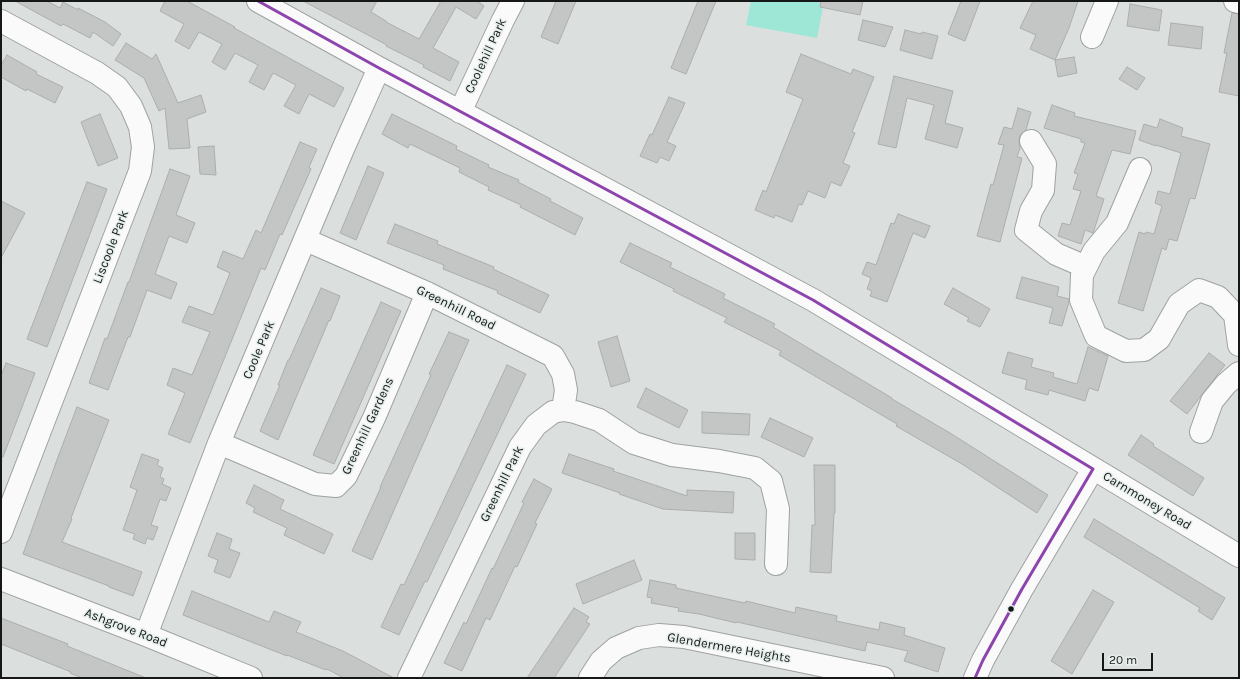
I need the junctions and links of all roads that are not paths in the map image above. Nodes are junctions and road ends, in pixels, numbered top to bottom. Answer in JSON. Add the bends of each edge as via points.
{"nodes":[{"id":1,"x":258,"y":1,"type":"edge"},
{"id":2,"x":513,"y":1,"type":"edge"},
{"id":3,"x":1106,"y":1,"type":"edge"},
{"id":4,"x":1234,"y":1,"type":"edge"},
{"id":5,"x":1239,"y":2,"type":"edge"},
{"id":6,"x":1,"y":21,"type":"edge"},
{"id":7,"x":1092,"y":36,"type":"dead end"},
{"id":8,"x":379,"y":68,"type":"junction"},
{"id":9,"x":460,"y":112,"type":"junction"},
{"id":10,"x":1031,"y":141,"type":"dead end"},
{"id":11,"x":1140,"y":169,"type":"dead end"},
{"id":12,"x":306,"y":240,"type":"junction"},
{"id":13,"x":1086,"y":266,"type":"junction"},
{"id":14,"x":427,"y":293,"type":"junction"},
{"id":15,"x":1238,"y":335,"type":"edge"},
{"id":16,"x":1239,"y":373,"type":"edge"},
{"id":17,"x":563,"y":410,"type":"junction"},
{"id":18,"x":1201,"y":432,"type":"dead end"},
{"id":19,"x":219,"y":443,"type":"junction"},
{"id":20,"x":1093,"y":470,"type":"junction"},
{"id":21,"x":1,"y":532,"type":"edge"},
{"id":22,"x":1239,"y":556,"type":"edge"},
{"id":23,"x":776,"y":564,"type":"dead end"},
{"id":24,"x":1,"y":579,"type":"edge"},
{"id":25,"x":146,"y":635,"type":"junction"},
{"id":26,"x":251,"y":678,"type":"edge"},
{"id":27,"x":409,"y":678,"type":"edge"},
{"id":28,"x":590,"y":678,"type":"edge"},
{"id":29,"x":884,"y":678,"type":"edge"},
{"id":30,"x":975,"y":678,"type":"edge"}],
"edges":[{"from":1,"to":8,"type":"street","name":"Carnmoney Road"},
{"from":2,"to":9,"type":"street","name":"Coolehill Park"},
{"from":3,"to":7,"type":"street"},
{"from":4,"to":5,"type":"street"},
{"from":6,"to":21,"type":"street","name":"Liscoole Park","via":[[97,73],[117,87],[131,106],[140,127],[143,147],[140,171]]},
{"from":8,"to":9,"type":"street","name":"Carnmoney Road"},
{"from":8,"to":12,"type":"street","name":"Coole Park"},
{"from":9,"to":20,"type":"street","name":"Carnmoney Road","via":[[813,300]]},
{"from":10,"to":13,"type":"street","via":[[1045,164],[1043,190],[1031,211],[1026,230],[1056,254]]},
{"from":11,"to":13,"type":"street","via":[[1117,223],[1094,251]]},
{"from":12,"to":14,"type":"street","name":"Greenhill Road"},
{"from":12,"to":19,"type":"street","name":"Coole Park"},
{"from":13,"to":15,"type":"street","via":[[1082,275],[1081,300],[1096,336],[1126,350],[1144,350],[1159,338],[1179,304],[1199,290],[1218,297],[1235,315]]},
{"from":14,"to":17,"type":"street","name":"Greenhill Road","via":[[553,356],[563,374],[566,390]]},
{"from":14,"to":19,"type":"street","name":"Greenhill Gardens","via":[[349,470],[336,486],[315,484]]},
{"from":16,"to":18,"type":"street","via":[[1212,401]]},
{"from":17,"to":23,"type":"street","via":[[599,420],[634,443],[672,455],[755,468],[771,481],[778,509]]},
{"from":17,"to":27,"type":"street","name":"Greenhill Park","via":[[553,412],[536,425],[520,447]]},
{"from":19,"to":25,"type":"street","name":"Coole Park"},
{"from":20,"to":22,"type":"street","name":"Carnmoney Road"},
{"from":20,"to":30,"type":"street","via":[[1022,589]]},
{"from":24,"to":25,"type":"street","name":"Ashgrove Road"},
{"from":25,"to":26,"type":"street","name":"Ashgrove Road"},
{"from":28,"to":29,"type":"street","name":"Glendermere Heights","via":[[600,661],[616,648],[640,638],[659,635],[684,637]]}]}
